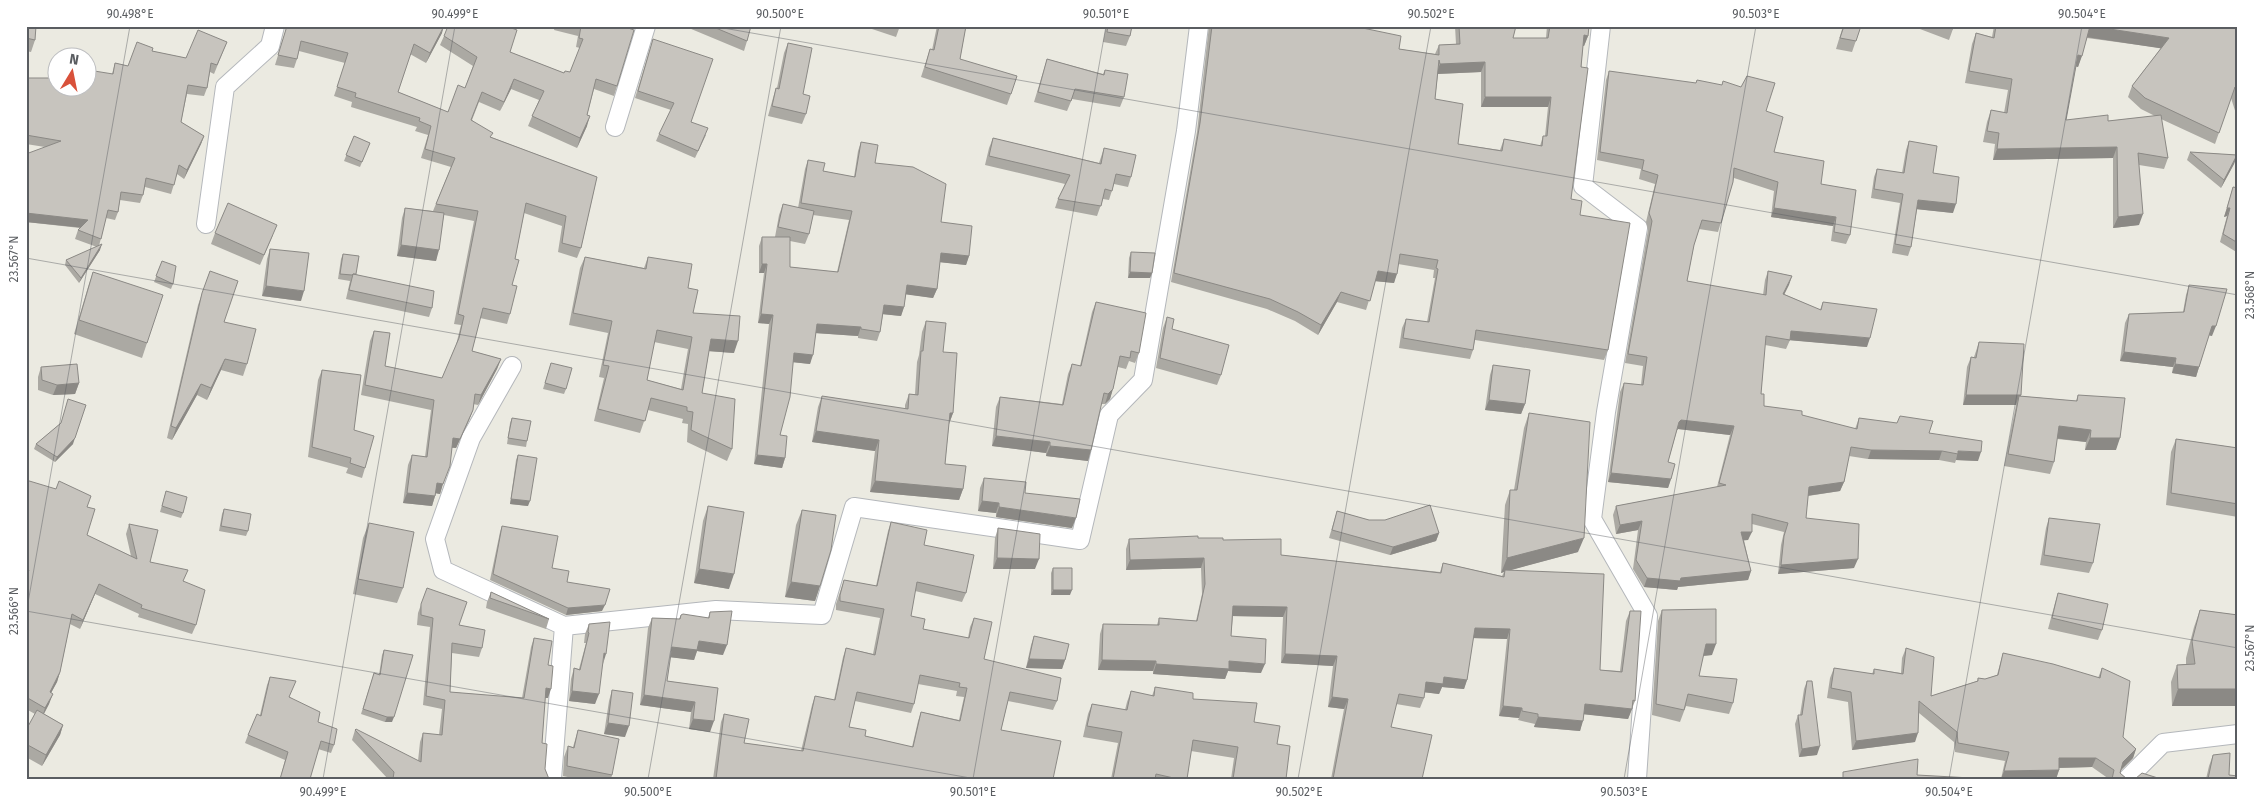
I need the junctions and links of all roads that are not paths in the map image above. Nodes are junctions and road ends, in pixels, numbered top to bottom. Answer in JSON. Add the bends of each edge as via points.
{"nodes":[{"id":1,"x":275,"y":26,"type":"edge"},
{"id":2,"x":646,"y":26,"type":"edge"},
{"id":3,"x":1199,"y":26,"type":"edge"},
{"id":4,"x":1601,"y":26,"type":"edge"},
{"id":5,"x":615,"y":127,"type":"dead end"},
{"id":6,"x":206,"y":224,"type":"dead end"},
{"id":7,"x":512,"y":366,"type":"dead end"},
{"id":8,"x":564,"y":626,"type":"junction"},
{"id":9,"x":2238,"y":734,"type":"edge"},
{"id":10,"x":552,"y":779,"type":"edge"},
{"id":11,"x":1637,"y":779,"type":"edge"},
{"id":12,"x":2127,"y":779,"type":"edge"}],
"edges":[{"from":1,"to":6,"type":"street","via":[[270,46],[225,87]]},
{"from":2,"to":5,"type":"street"},
{"from":3,"to":8,"type":"street","via":[[1186,131],[1143,380],[1109,415],[1080,540],[854,507],[822,615],[716,610]]},
{"from":4,"to":11,"type":"street","via":[[1582,186],[1638,228],[1606,412],[1592,519],[1648,616]]},
{"from":7,"to":8,"type":"street","via":[[471,438],[435,539],[443,570]]},
{"from":8,"to":10,"type":"street"},
{"from":9,"to":12,"type":"street","via":[[2163,743]]}]}
